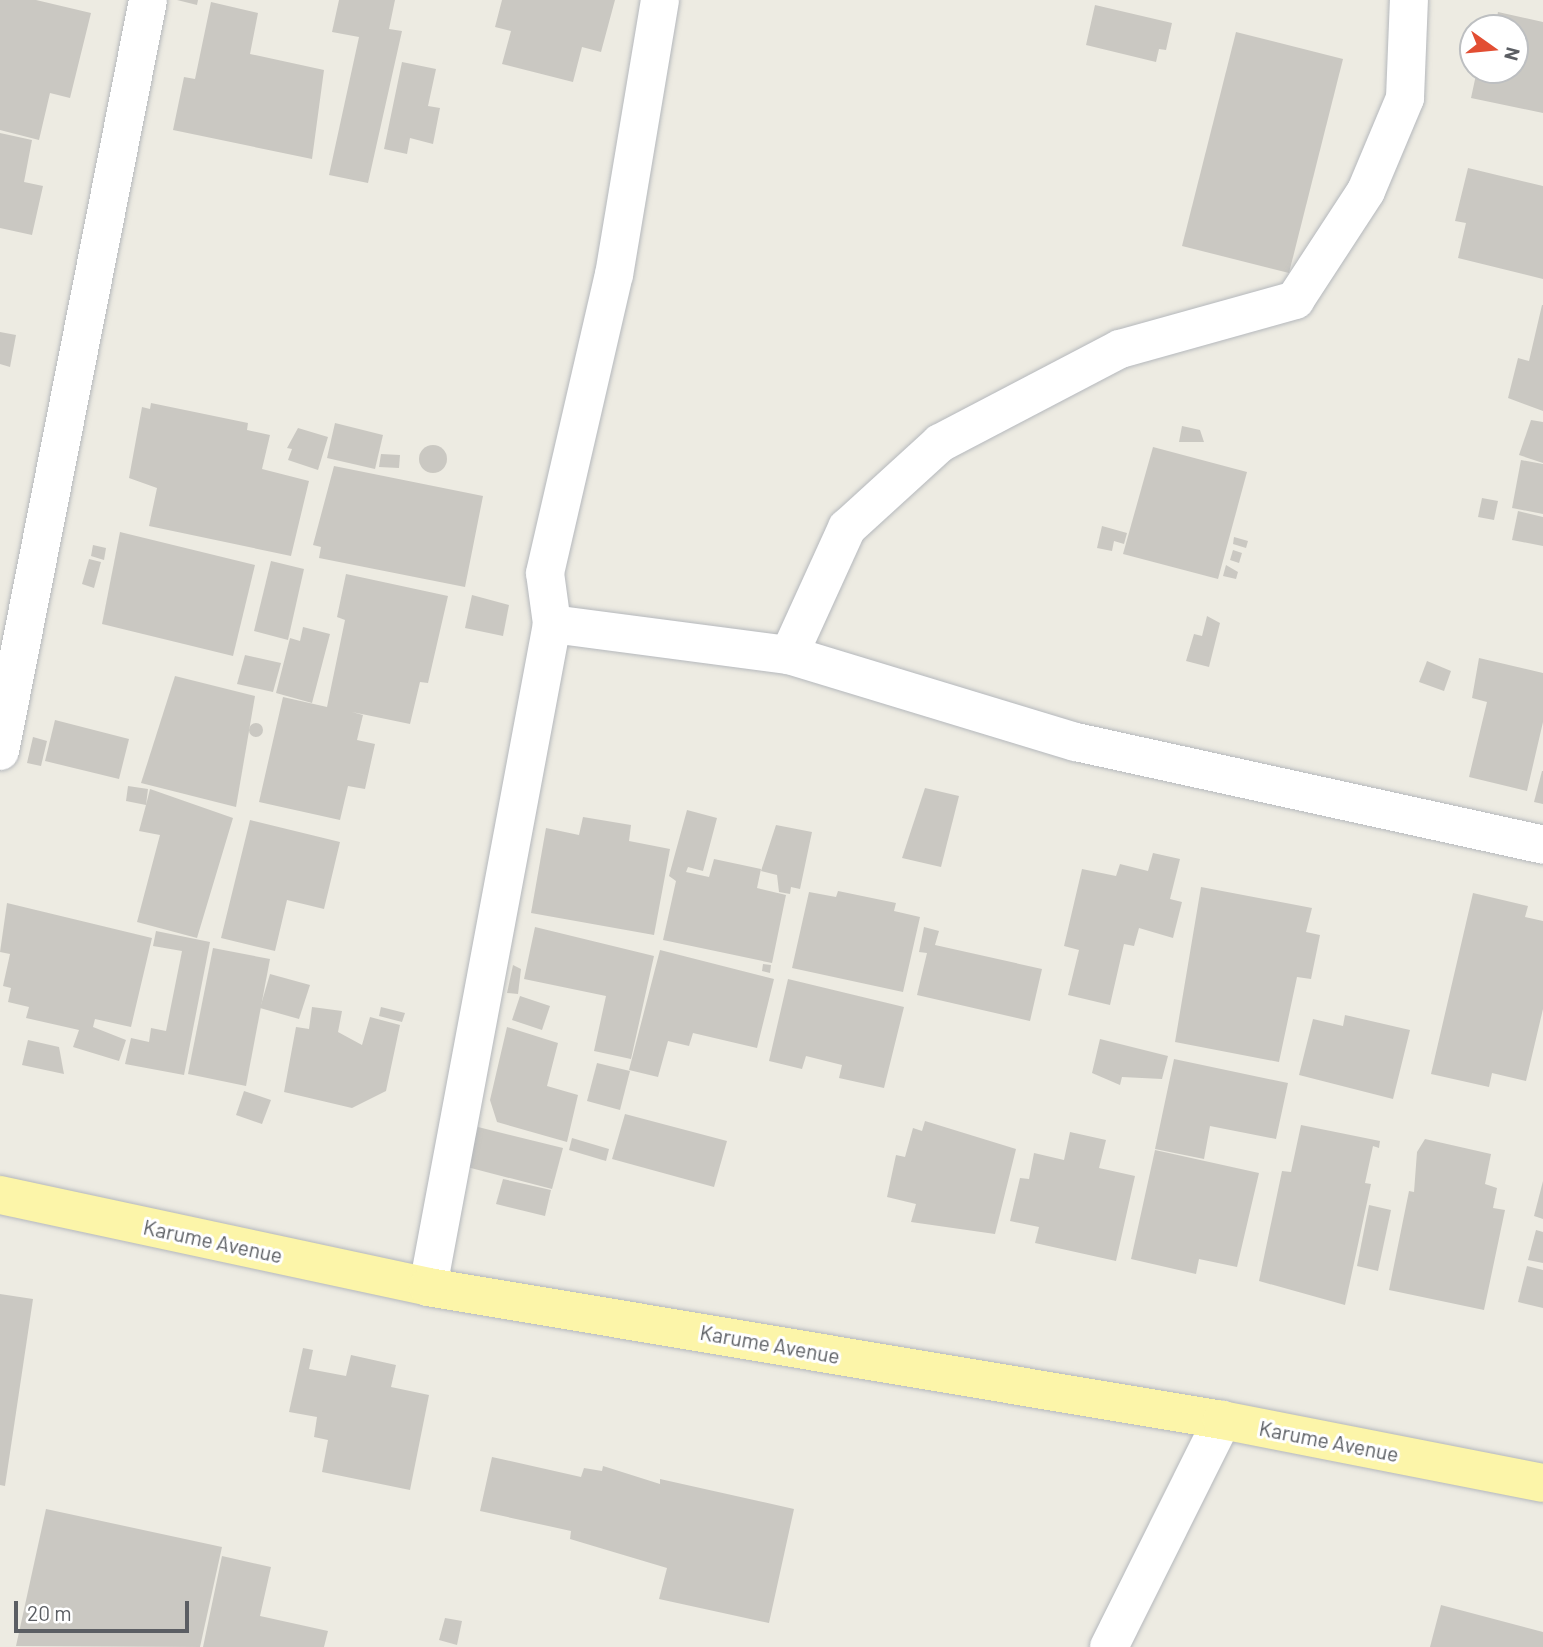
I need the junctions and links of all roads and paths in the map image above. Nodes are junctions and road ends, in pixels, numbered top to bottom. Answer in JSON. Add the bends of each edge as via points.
{"nodes":[{"id":1,"x":148,"y":0,"type":"edge"},
{"id":2,"x":660,"y":0,"type":"edge"},
{"id":3,"x":1409,"y":0,"type":"edge"},
{"id":4,"x":552,"y":624,"type":"junction"},
{"id":5,"x":789,"y":655,"type":"junction"},
{"id":6,"x":0,"y":751,"type":"edge"},
{"id":7,"x":1543,"y":845,"type":"edge"},
{"id":8,"x":0,"y":1195,"type":"edge"},
{"id":9,"x":428,"y":1287,"type":"junction"},
{"id":10,"x":1222,"y":1420,"type":"junction"},
{"id":11,"x":1543,"y":1483,"type":"edge"},
{"id":12,"x":1109,"y":1647,"type":"edge"}],
"edges":[{"from":1,"to":6,"type":"street"},
{"from":2,"to":4,"type":"street","via":[[614,275],[545,573]]},
{"from":3,"to":5,"type":"street","via":[[1405,98],[1366,191],[1295,300],[1120,349],[940,443],[847,528]]},
{"from":4,"to":5,"type":"street"},
{"from":4,"to":9,"type":"street"},
{"from":5,"to":7,"type":"street","via":[[1076,742]]},
{"from":8,"to":9,"type":"main road","name":"Karume Avenue"},
{"from":9,"to":10,"type":"main road","name":"Karume Avenue"},
{"from":10,"to":11,"type":"main road","name":"Karume Avenue"},
{"from":10,"to":12,"type":"street"}]}
